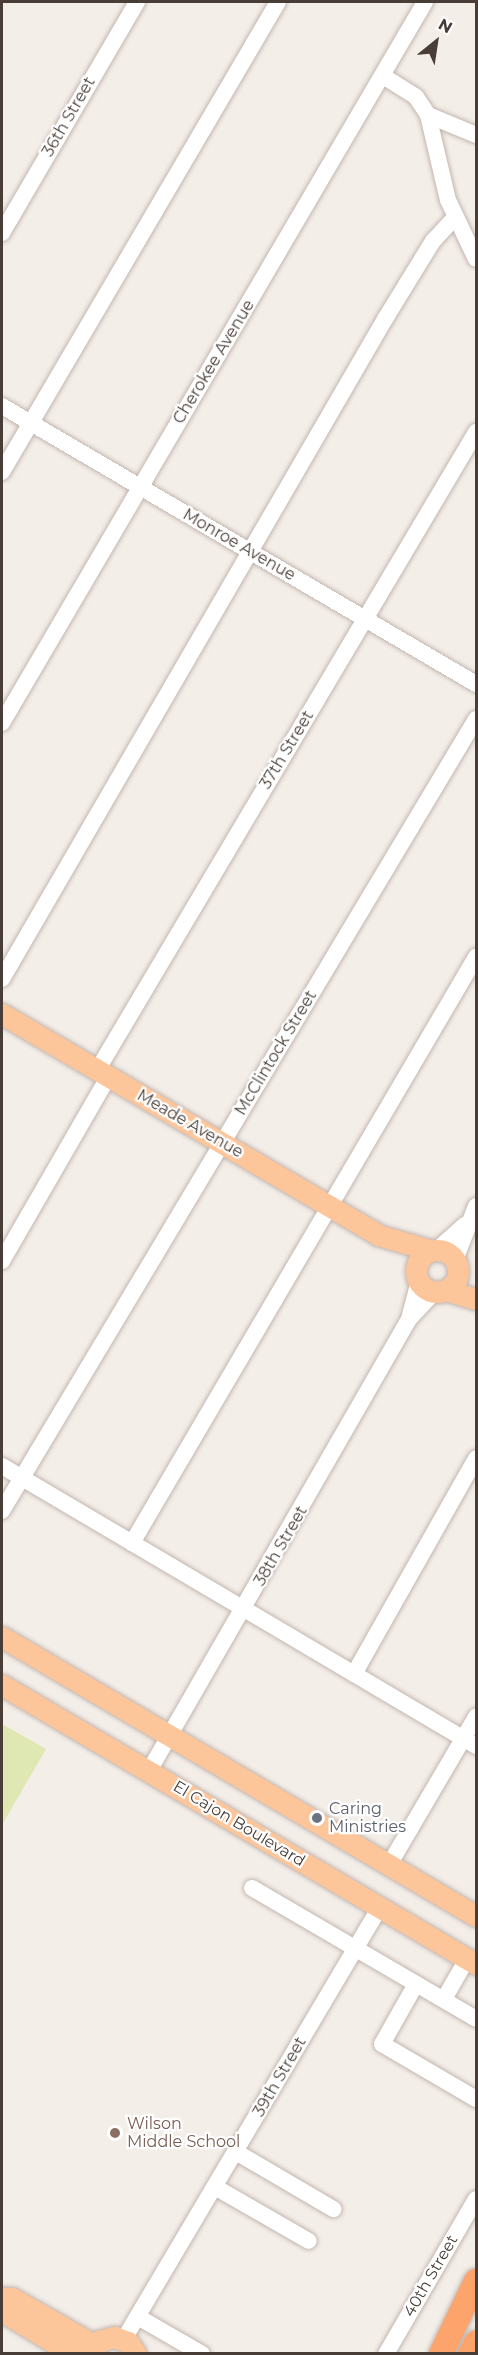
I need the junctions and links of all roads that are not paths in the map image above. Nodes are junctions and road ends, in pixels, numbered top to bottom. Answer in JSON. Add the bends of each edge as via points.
{"nodes":[{"id":1,"x":137,"y":2,"type":"edge"},
{"id":2,"x":278,"y":2,"type":"edge"},
{"id":3,"x":419,"y":4,"type":"edge"},
{"id":4,"x":383,"y":76,"type":"junction"},
{"id":5,"x":428,"y":115,"type":"junction"},
{"id":6,"x":477,"y":135,"type":"edge"},
{"id":7,"x":455,"y":217,"type":"junction"},
{"id":8,"x":2,"y":232,"type":"edge"},
{"id":9,"x":477,"y":259,"type":"edge"},
{"id":10,"x":2,"y":406,"type":"edge"},
{"id":11,"x":31,"y":423,"type":"junction"},
{"id":12,"x":477,"y":432,"type":"edge"},
{"id":13,"x":2,"y":472,"type":"edge"},
{"id":14,"x":140,"y":487,"type":"junction"},
{"id":15,"x":249,"y":551,"type":"junction"},
{"id":16,"x":365,"y":618,"type":"junction"},
{"id":17,"x":476,"y":682,"type":"edge"},
{"id":18,"x":477,"y":719,"type":"edge"},
{"id":19,"x":2,"y":723,"type":"edge"},
{"id":20,"x":477,"y":957,"type":"edge"},
{"id":21,"x":2,"y":979,"type":"edge"},
{"id":22,"x":2,"y":1014,"type":"edge"},
{"id":23,"x":103,"y":1073,"type":"junction"},
{"id":24,"x":222,"y":1142,"type":"junction"},
{"id":25,"x":477,"y":1206,"type":"edge"},
{"id":26,"x":329,"y":1207,"type":"junction"},
{"id":27,"x":378,"y":1235,"type":"junction"},
{"id":28,"x":445,"y":1256,"type":"junction"},
{"id":29,"x":2,"y":1261,"type":"edge"},
{"id":30,"x":428,"y":1284,"type":"junction"},
{"id":31,"x":477,"y":1285,"type":"edge"},
{"id":32,"x":477,"y":1299,"type":"edge"},
{"id":33,"x":477,"y":1458,"type":"edge"},
{"id":34,"x":2,"y":1466,"type":"edge"},
{"id":35,"x":21,"y":1478,"type":"junction"},
{"id":36,"x":2,"y":1512,"type":"edge"},
{"id":37,"x":132,"y":1543,"type":"junction"},
{"id":38,"x":245,"y":1609,"type":"junction"},
{"id":39,"x":2,"y":1637,"type":"edge"},
{"id":40,"x":354,"y":1674,"type":"junction"},
{"id":41,"x":2,"y":1684,"type":"edge"},
{"id":42,"x":477,"y":1717,"type":"edge"},
{"id":43,"x":170,"y":1736,"type":"junction"},
{"id":44,"x":470,"y":1742,"type":"edge"},
{"id":45,"x":149,"y":1771,"type":"junction"},
{"id":46,"x":389,"y":1865,"type":"junction"},
{"id":47,"x":252,"y":1888,"type":"dead end"},
{"id":48,"x":380,"y":1907,"type":"junction"},
{"id":49,"x":477,"y":1916,"type":"edge"},
{"id":50,"x":356,"y":1948,"type":"junction"},
{"id":51,"x":472,"y":1961,"type":"edge"},
{"id":52,"x":416,"y":1984,"type":"junction"},
{"id":53,"x":444,"y":1999,"type":"junction"},
{"id":54,"x":477,"y":2019,"type":"edge"},
{"id":55,"x":477,"y":2099,"type":"edge"},
{"id":56,"x":236,"y":2152,"type":"junction"},
{"id":57,"x":215,"y":2187,"type":"junction"},
{"id":58,"x":477,"y":2199,"type":"edge"},
{"id":59,"x":333,"y":2209,"type":"dead end"},
{"id":60,"x":309,"y":2241,"type":"dead end"},
{"id":61,"x":477,"y":2281,"type":"edge"},
{"id":62,"x":2,"y":2298,"type":"edge"},
{"id":63,"x":2,"y":2311,"type":"edge"},
{"id":64,"x":138,"y":2317,"type":"junction"},
{"id":65,"x":477,"y":2343,"type":"edge"},
{"id":66,"x":130,"y":2346,"type":"edge"},
{"id":67,"x":47,"y":2348,"type":"edge"},
{"id":68,"x":93,"y":2349,"type":"edge"},
{"id":69,"x":73,"y":2354,"type":"edge"},
{"id":70,"x":202,"y":2354,"type":"edge"},
{"id":71,"x":386,"y":2354,"type":"edge"},
{"id":72,"x":441,"y":2354,"type":"edge"},
{"id":73,"x":470,"y":2354,"type":"edge"}],
"edges":[{"from":1,"to":8,"type":"street","name":"36th Street"},
{"from":2,"to":11,"type":"street"},
{"from":3,"to":4,"type":"street","name":"Cherokee Avenue"},
{"from":4,"to":5,"type":"street","via":[[416,97]]},
{"from":4,"to":14,"type":"street","name":"Cherokee Avenue"},
{"from":5,"to":6,"type":"street"},
{"from":5,"to":7,"type":"street"},
{"from":7,"to":9,"type":"street"},
{"from":7,"to":15,"type":"street","via":[[433,241]]},
{"from":10,"to":11,"type":"street","name":"Monroe Avenue"},
{"from":11,"to":13,"type":"street"},
{"from":11,"to":14,"type":"street","name":"Monroe Avenue"},
{"from":12,"to":16,"type":"street","name":"37th Street"},
{"from":14,"to":15,"type":"street","name":"Monroe Avenue"},
{"from":14,"to":19,"type":"street","name":"Cherokee Avenue"},
{"from":15,"to":16,"type":"street","name":"Monroe Avenue"},
{"from":15,"to":21,"type":"street"},
{"from":16,"to":17,"type":"street","name":"Monroe Avenue"},
{"from":16,"to":23,"type":"street","name":"37th Street"},
{"from":18,"to":24,"type":"street","name":"McClintock Street"},
{"from":20,"to":26,"type":"street"},
{"from":22,"to":23,"type":"main road","name":"Meade Avenue"},
{"from":23,"to":24,"type":"main road","name":"Meade Avenue"},
{"from":23,"to":29,"type":"street","name":"37th Street"},
{"from":24,"to":26,"type":"main road","name":"Meade Avenue"},
{"from":24,"to":35,"type":"street","name":"McClintock Street"},
{"from":25,"to":28,"type":"street"},
{"from":26,"to":27,"type":"main road","name":"Meade Avenue"},
{"from":26,"to":37,"type":"street"},
{"from":27,"to":28,"type":"main road","name":"Meade Avenue"},
{"from":27,"to":30,"type":"main road","name":"Meade Avenue"},
{"from":28,"to":30,"type":"main road","via":[[419,1258]]},
{"from":28,"to":30,"type":"main road","via":[[456,1281]]},
{"from":28,"to":31,"type":"main road","name":"Meade Avenue"},
{"from":30,"to":32,"type":"main road","name":"Meade Avenue"},
{"from":30,"to":38,"type":"street","name":"38th Street"},
{"from":33,"to":40,"type":"street"},
{"from":34,"to":35,"type":"street"},
{"from":35,"to":36,"type":"street","name":"McClintock Street"},
{"from":35,"to":37,"type":"street"},
{"from":37,"to":38,"type":"street"},
{"from":38,"to":40,"type":"street"},
{"from":38,"to":43,"type":"street","name":"38th Street"},
{"from":39,"to":43,"type":"main road"},
{"from":40,"to":44,"type":"street"},
{"from":41,"to":45,"type":"main road","name":"El Cajon Boulevard"},
{"from":42,"to":44,"type":"street"},
{"from":43,"to":45,"type":"street","name":"38th Street"},
{"from":43,"to":46,"type":"main road"},
{"from":44,"to":46,"type":"street"},
{"from":45,"to":48,"type":"main road","name":"El Cajon Boulevard"},
{"from":46,"to":49,"type":"main road"},
{"from":47,"to":50,"type":"street"},
{"from":48,"to":50,"type":"street","name":"39th Street"},
{"from":48,"to":51,"type":"main road","name":"El Cajon Boulevard"},
{"from":50,"to":52,"type":"street"},
{"from":50,"to":56,"type":"street","name":"39th Street"},
{"from":51,"to":53,"type":"street"},
{"from":52,"to":53,"type":"street"},
{"from":52,"to":55,"type":"street","via":[[382,2044]]},
{"from":53,"to":54,"type":"street"},
{"from":56,"to":57,"type":"street","name":"39th Street"},
{"from":56,"to":59,"type":"street"},
{"from":57,"to":60,"type":"street"},
{"from":57,"to":64,"type":"street","name":"39th Street"},
{"from":58,"to":71,"type":"street","name":"40th Street"},
{"from":61,"to":72,"type":"highway"},
{"from":62,"to":68,"type":"main road","via":[[12,2298]]},
{"from":63,"to":67,"type":"main road"},
{"from":64,"to":66,"type":"street","name":"39th Street"},
{"from":64,"to":70,"type":"street"},
{"from":65,"to":73,"type":"highway"},
{"from":66,"to":68,"type":"main road","via":[[106,2338]]},
{"from":67,"to":69,"type":"main road"}]}
